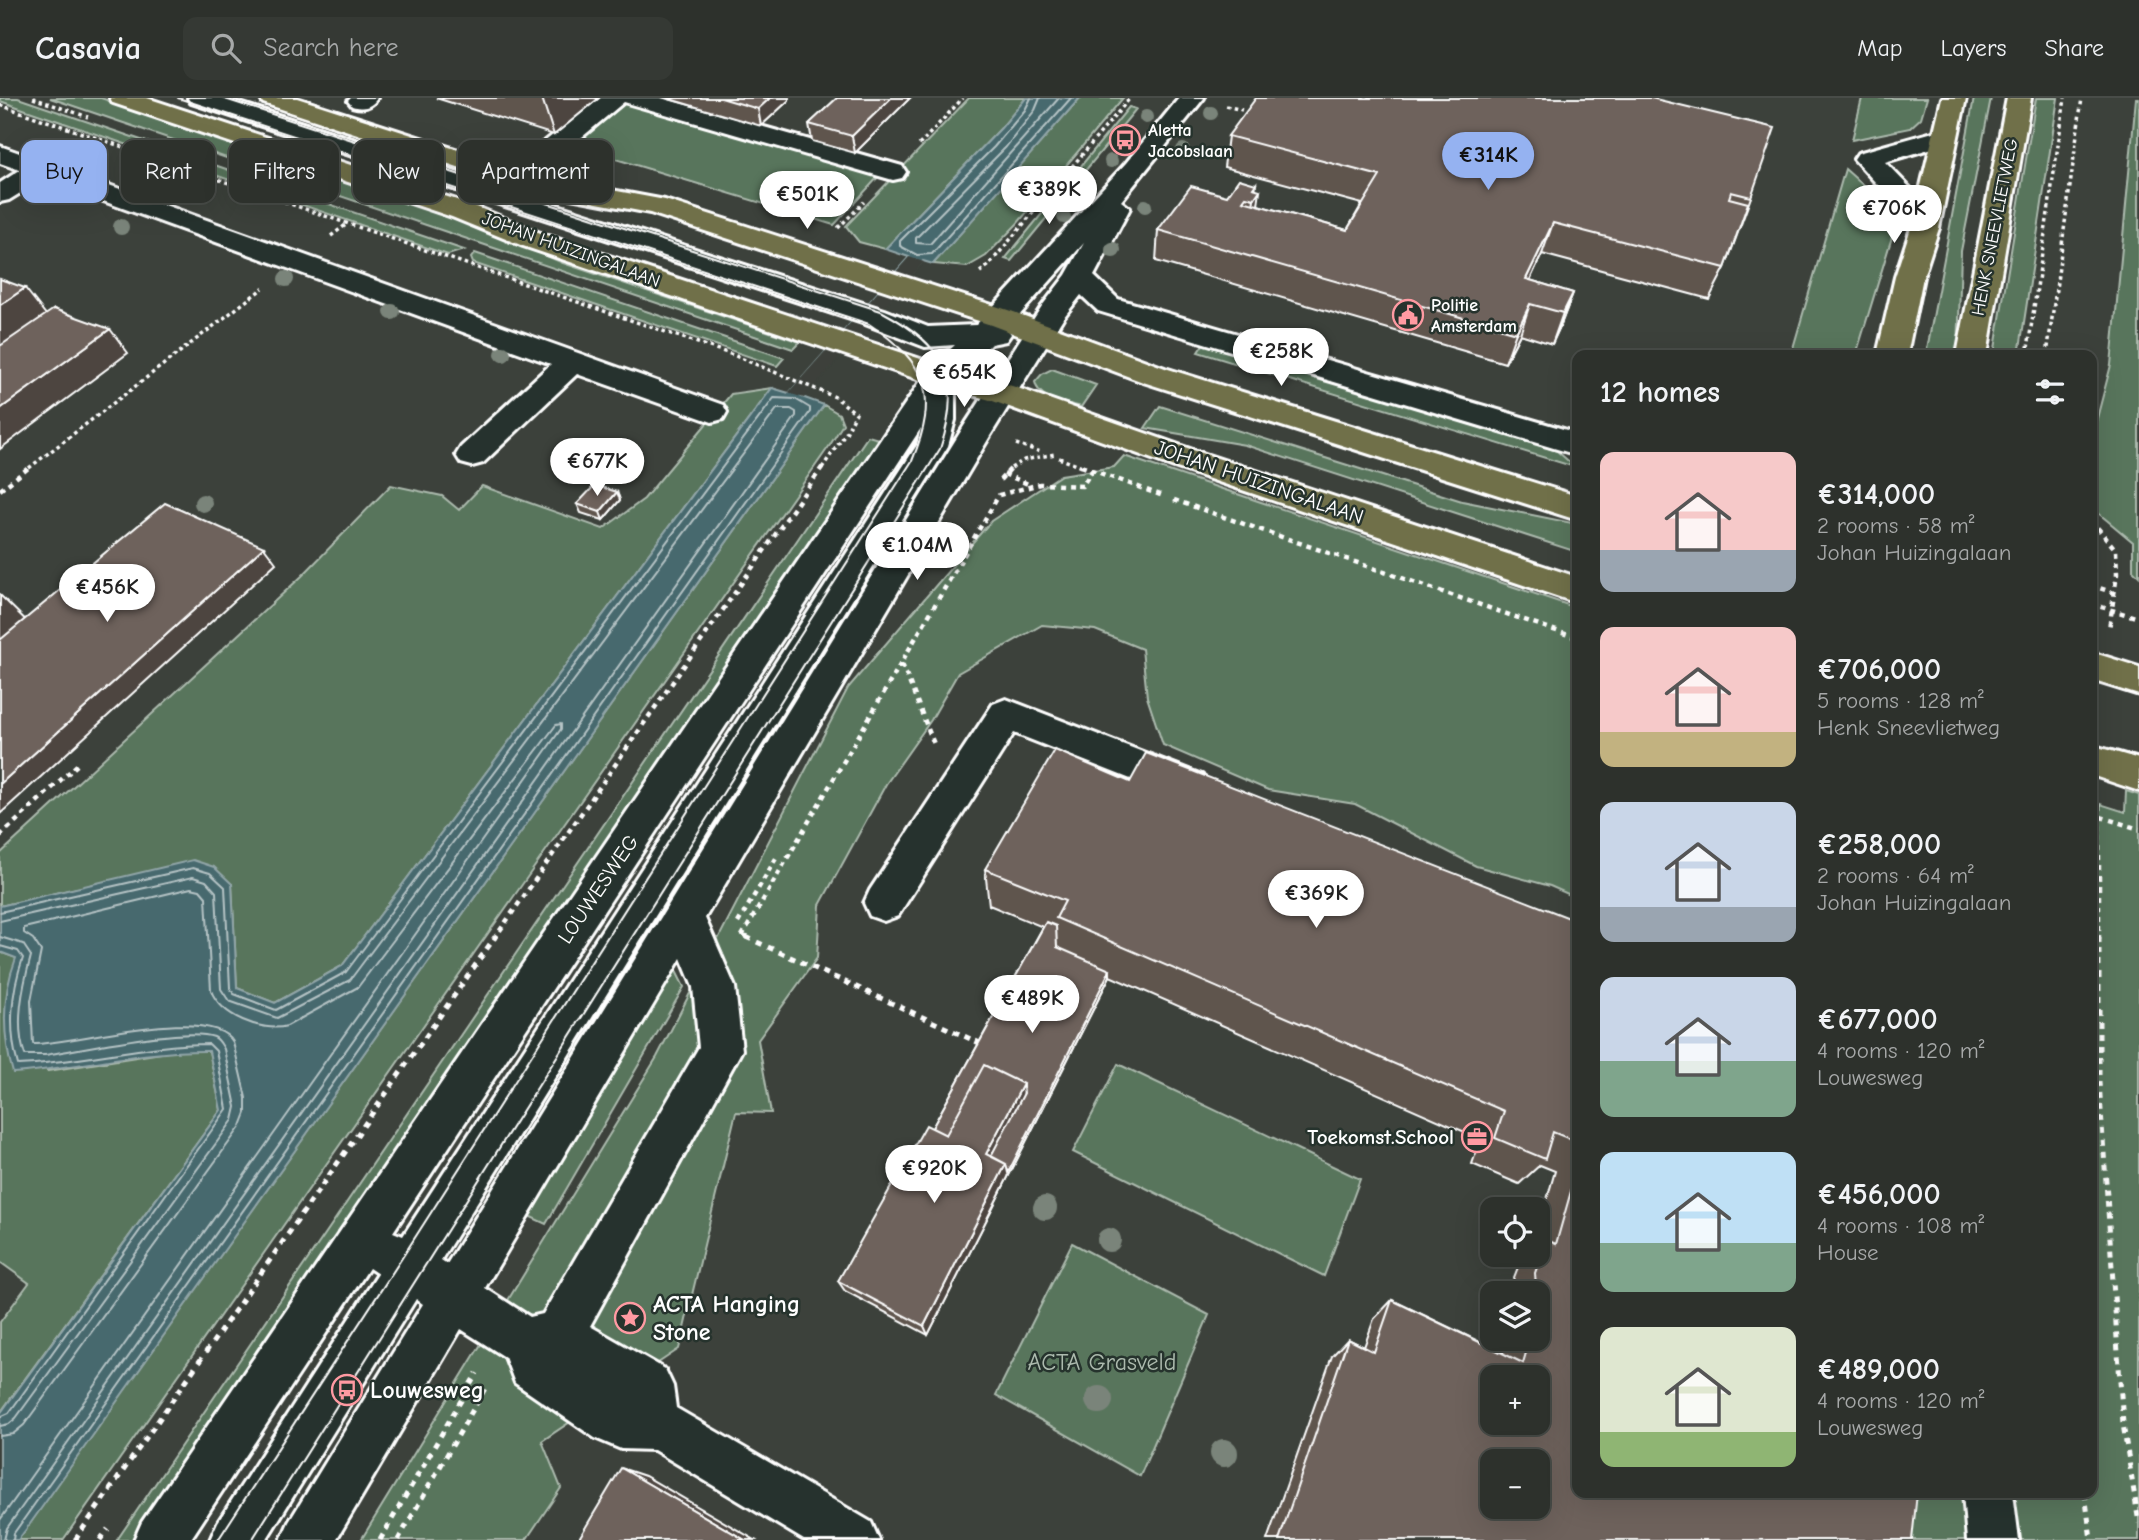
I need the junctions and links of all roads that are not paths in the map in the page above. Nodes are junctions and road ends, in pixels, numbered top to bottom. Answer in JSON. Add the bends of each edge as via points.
{"nodes":[{"id":1,"x":122,"y":98,"type":"edge"},
{"id":2,"x":201,"y":98,"type":"edge"},
{"id":3,"x":272,"y":98,"type":"edge"},
{"id":4,"x":614,"y":98,"type":"edge"},
{"id":5,"x":633,"y":98,"type":"edge"},
{"id":6,"x":1192,"y":98,"type":"edge"},
{"id":7,"x":1954,"y":98,"type":"edge"},
{"id":8,"x":2019,"y":98,"type":"edge"},
{"id":9,"x":1944,"y":137,"type":"junction"},
{"id":10,"x":563,"y":140,"type":"edge"},
{"id":11,"x":0,"y":154,"type":"edge"},
{"id":12,"x":21,"y":162,"type":"edge"},
{"id":13,"x":1135,"y":169,"type":"junction"},
{"id":14,"x":893,"y":172,"type":"road end"},
{"id":15,"x":21,"y":181,"type":"edge"},
{"id":16,"x":107,"y":193,"type":"edge"},
{"id":17,"x":0,"y":194,"type":"edge"},
{"id":18,"x":1925,"y":228,"type":"junction"},
{"id":19,"x":1079,"y":278,"type":"junction"},
{"id":20,"x":878,"y":319,"type":"junction"},
{"id":21,"x":993,"y":326,"type":"junction"},
{"id":22,"x":1040,"y":333,"type":"junction"},
{"id":23,"x":1893,"y":350,"type":"edge"},
{"id":24,"x":1973,"y":350,"type":"edge"},
{"id":25,"x":572,"y":360,"type":"junction"},
{"id":26,"x":940,"y":376,"type":"junction"},
{"id":27,"x":992,"y":390,"type":"junction"},
{"id":28,"x":712,"y":412,"type":"dead end"},
{"id":29,"x":917,"y":439,"type":"junction"},
{"id":30,"x":1572,"y":443,"type":"edge"},
{"id":31,"x":472,"y":454,"type":"dead end"},
{"id":32,"x":1572,"y":506,"type":"edge"},
{"id":33,"x":1572,"y":588,"type":"edge"},
{"id":34,"x":2099,"y":668,"type":"edge"},
{"id":35,"x":2139,"y":681,"type":"edge"},
{"id":36,"x":2097,"y":762,"type":"edge"},
{"id":37,"x":2139,"y":775,"type":"edge"},
{"id":38,"x":1227,"y":801,"type":"edge"},
{"id":39,"x":884,"y":904,"type":"dead end"},
{"id":40,"x":684,"y":917,"type":"junction"},
{"id":41,"x":363,"y":1237,"type":"junction"},
{"id":42,"x":409,"y":1266,"type":"junction"},
{"id":43,"x":456,"y":1297,"type":"junction"},
{"id":44,"x":541,"y":1338,"type":"junction"},
{"id":45,"x":1989,"y":1498,"type":"edge"},
{"id":46,"x":160,"y":1540,"type":"edge"},
{"id":47,"x":236,"y":1540,"type":"edge"},
{"id":48,"x":307,"y":1540,"type":"edge"},
{"id":49,"x":853,"y":1540,"type":"edge"},
{"id":50,"x":1993,"y":1540,"type":"edge"}],
"edges":[{"from":1,"to":26,"type":"main road","name":"JOHAN HUIZINGALAAN"},
{"from":2,"to":20,"type":"street","name":"JOHAN HUIZINGALAAN"},
{"from":3,"to":21,"type":"main road","name":"JOHAN HUIZINGALAAN","via":[[537,184],[655,206],[893,285]]},
{"from":4,"to":10,"type":"street"},
{"from":5,"to":14,"type":"street"},
{"from":6,"to":13,"type":"street"},
{"from":7,"to":9,"type":"main road"},
{"from":8,"to":24,"type":"main road","name":"HENK SNEEVLIETWEG"},
{"from":9,"to":18,"type":"main road"},
{"from":9,"to":18,"type":"street","via":[[1867,159],[1907,201]]},
{"from":11,"to":12,"type":"street"},
{"from":13,"to":19,"type":"street"},
{"from":13,"to":21,"type":"street"},
{"from":15,"to":17,"type":"street"},
{"from":16,"to":25,"type":"street"},
{"from":18,"to":23,"type":"main road"},
{"from":19,"to":22,"type":"street"},
{"from":19,"to":30,"type":"street","via":[[1108,305]]},
{"from":20,"to":21,"type":"street","name":"JOHAN HUIZINGALAAN","via":[[925,337]]},
{"from":20,"to":26,"type":"street"},
{"from":21,"to":22,"type":"street","name":"JOHAN HUIZINGALAAN"},
{"from":21,"to":26,"type":"street"},
{"from":22,"to":27,"type":"street"},
{"from":22,"to":32,"type":"main road","name":"JOHAN HUIZINGALAAN","via":[[1154,375]]},
{"from":25,"to":28,"type":"street"},
{"from":25,"to":31,"type":"street"},
{"from":26,"to":27,"type":"main road","name":"JOHAN HUIZINGALAAN"},
{"from":26,"to":29,"type":"street","name":"LOUWESWEG","via":[[939,420]]},
{"from":27,"to":29,"type":"street"},
{"from":27,"to":33,"type":"main road","name":"JOHAN HUIZINGALAAN"},
{"from":27,"to":40,"type":"street"},
{"from":29,"to":41,"type":"street","name":"LOUWESWEG"},
{"from":29,"to":42,"type":"street","name":"LOUWESWEG"},
{"from":34,"to":35,"type":"main road"},
{"from":36,"to":37,"type":"main road"},
{"from":38,"to":39,"type":"street","via":[[1006,714]]},
{"from":40,"to":43,"type":"street"},
{"from":40,"to":44,"type":"street","via":[[714,987],[721,1050]]},
{"from":41,"to":42,"type":"street"},
{"from":41,"to":46,"type":"street","name":"LOUWESWEG"},
{"from":42,"to":43,"type":"street"},
{"from":42,"to":47,"type":"street","name":"LOUWESWEG"},
{"from":43,"to":44,"type":"street"},
{"from":43,"to":48,"type":"street"},
{"from":44,"to":49,"type":"street","via":[[532,1366],[599,1411],[621,1424],[653,1422]]},
{"from":45,"to":50,"type":"street"}]}
